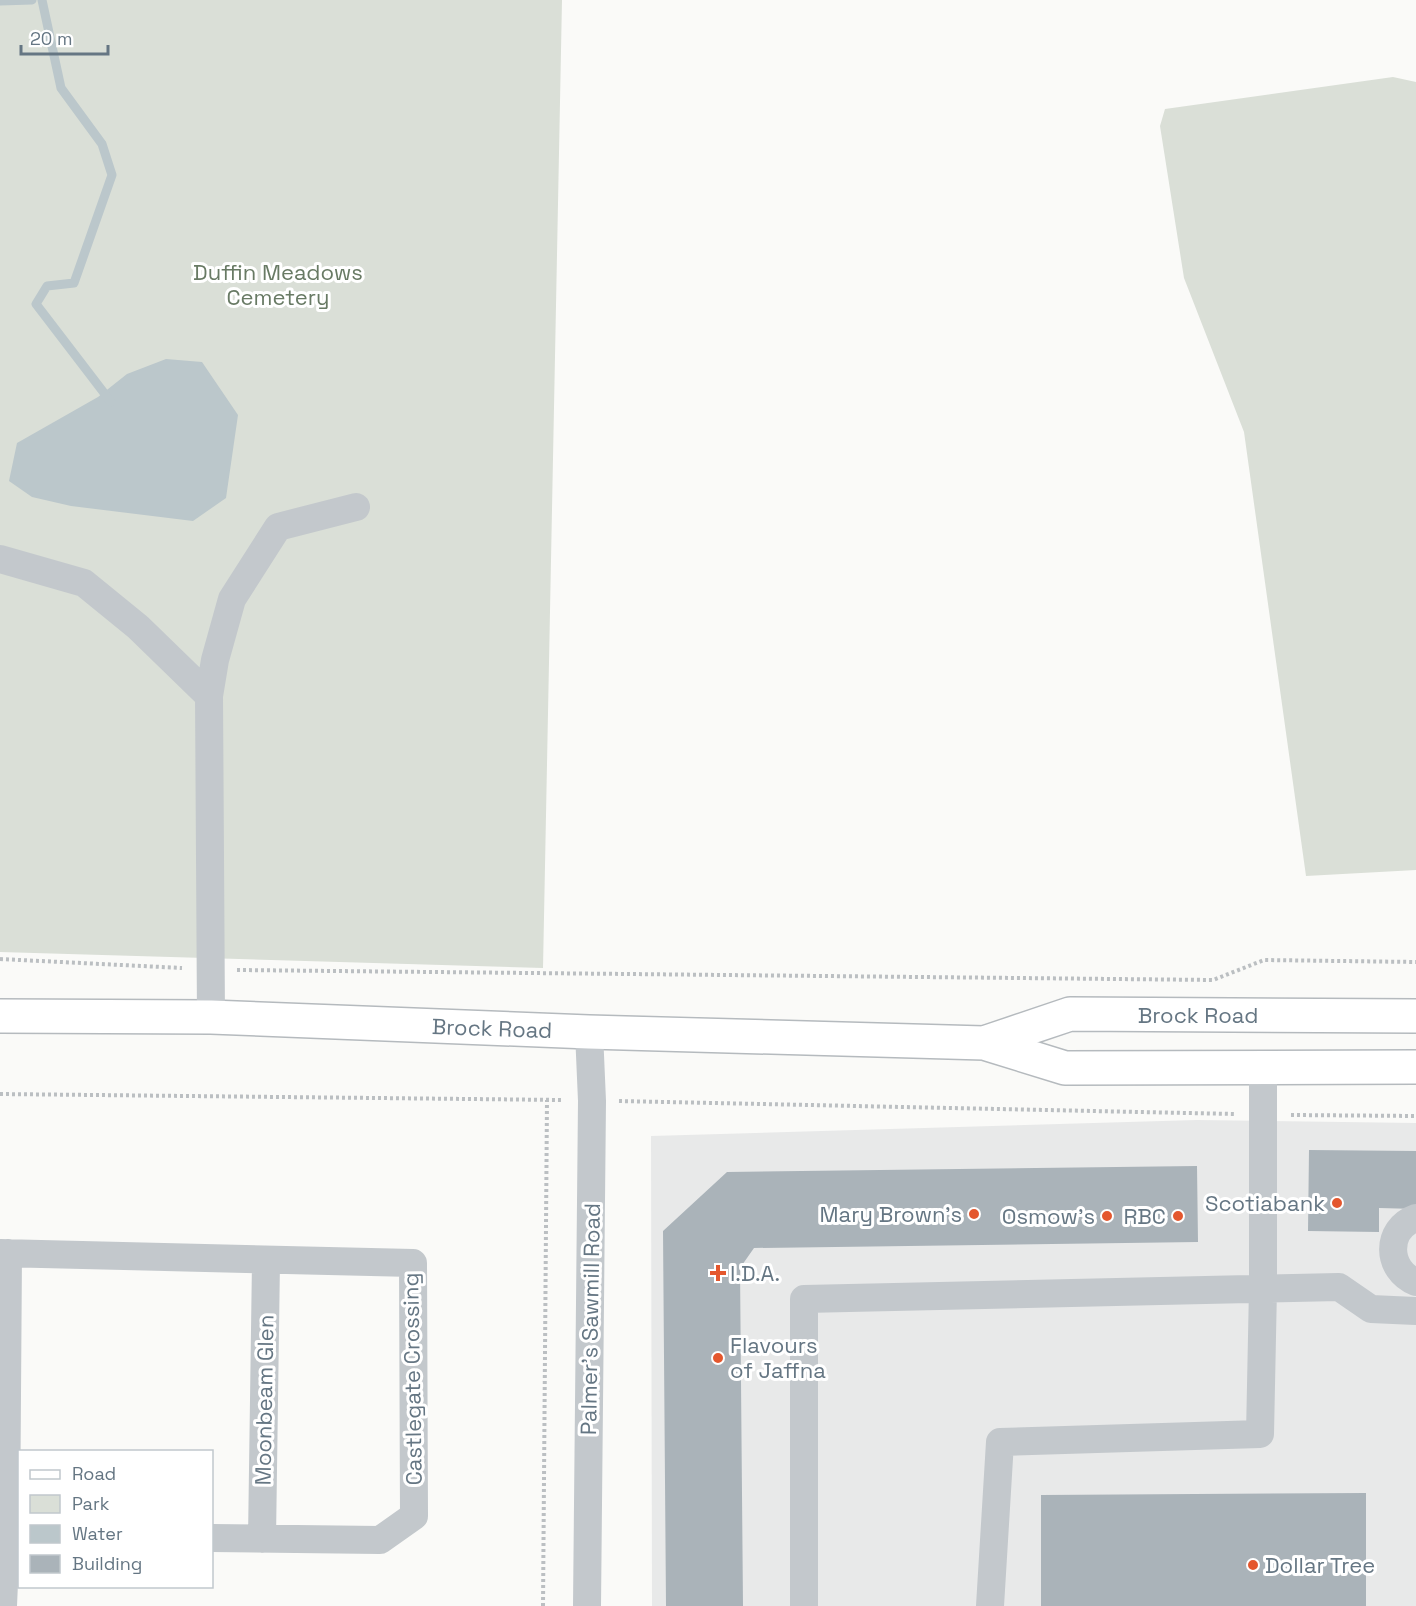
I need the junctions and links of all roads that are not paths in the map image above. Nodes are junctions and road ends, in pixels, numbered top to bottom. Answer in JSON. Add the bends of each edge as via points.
{"nodes":[{"id":1,"x":356,"y":507,"type":"dead end"},
{"id":2,"x":0,"y":559,"type":"edge"},
{"id":3,"x":209,"y":696,"type":"junction"},
{"id":4,"x":0,"y":1016,"type":"edge"},
{"id":5,"x":1416,"y":1016,"type":"edge"},
{"id":6,"x":211,"y":1017,"type":"junction"},
{"id":7,"x":589,"y":1032,"type":"junction"},
{"id":8,"x":984,"y":1043,"type":"junction"},
{"id":9,"x":1416,"y":1067,"type":"edge"},
{"id":10,"x":1263,"y":1068,"type":"junction"},
{"id":11,"x":1416,"y":1218,"type":"edge"},
{"id":12,"x":4,"y":1253,"type":"edge"},
{"id":13,"x":266,"y":1261,"type":"junction"},
{"id":14,"x":1416,"y":1282,"type":"edge"},
{"id":15,"x":1263,"y":1288,"type":"junction"},
{"id":16,"x":1416,"y":1311,"type":"edge"},
{"id":17,"x":9,"y":1536,"type":"edge"},
{"id":18,"x":213,"y":1538,"type":"edge"},
{"id":19,"x":262,"y":1539,"type":"junction"},
{"id":20,"x":3,"y":1606,"type":"edge"},
{"id":21,"x":587,"y":1606,"type":"edge"},
{"id":22,"x":804,"y":1606,"type":"edge"},
{"id":23,"x":990,"y":1606,"type":"edge"}],
"edges":[{"from":1,"to":3,"type":"street","via":[[278,527],[232,598]]},
{"from":2,"to":3,"type":"street","via":[[84,583],[138,627]]},
{"from":3,"to":6,"type":"street"},
{"from":4,"to":6,"type":"main road","name":"Brock Road"},
{"from":5,"to":8,"type":"main road","name":"Brock Road","via":[[1070,1014]]},
{"from":6,"to":7,"type":"main road","name":"Brock Road"},
{"from":7,"to":8,"type":"main road","name":"Brock Road"},
{"from":7,"to":21,"type":"street","name":"Palmer's Sawmill Road","via":[[592,1101]]},
{"from":8,"to":10,"type":"main road","name":"Brock Road","via":[[1065,1068]]},
{"from":9,"to":10,"type":"main road","name":"Brock Road"},
{"from":10,"to":15,"type":"street"},
{"from":11,"to":14,"type":"street","via":[[1398,1229],[1393,1251],[1400,1272]]},
{"from":12,"to":13,"type":"street","name":"Castlegate Crossing"},
{"from":12,"to":17,"type":"street"},
{"from":13,"to":19,"type":"street","name":"Moonbeam Glen"},
{"from":13,"to":19,"type":"street","name":"Castlegate Crossing","via":[[413,1263],[414,1516],[380,1540]]},
{"from":15,"to":16,"type":"street","via":[[1339,1287],[1371,1309]]},
{"from":15,"to":22,"type":"street","via":[[804,1299]]},
{"from":15,"to":23,"type":"street","via":[[1260,1434],[999,1442]]},
{"from":17,"to":20,"type":"street"},
{"from":18,"to":19,"type":"street","name":"Castlegate Crossing"}]}
